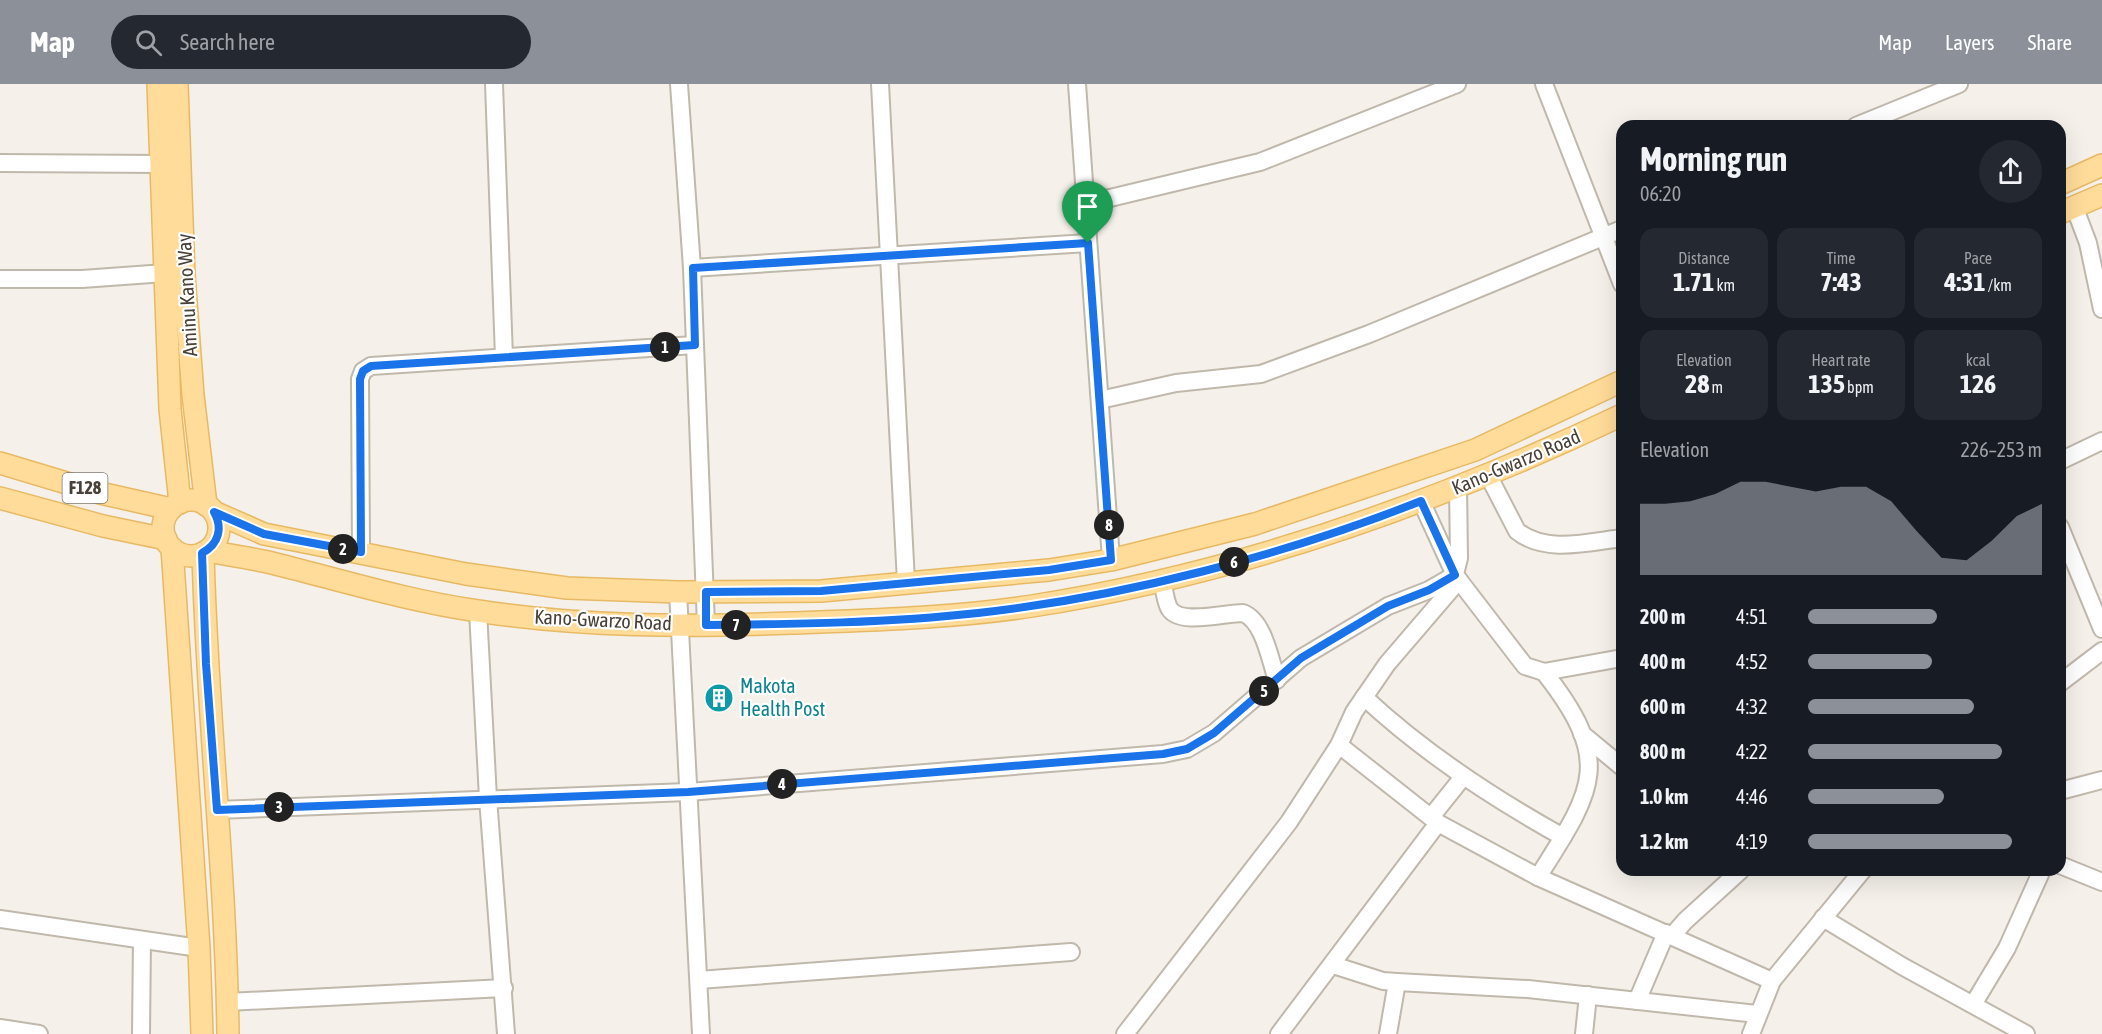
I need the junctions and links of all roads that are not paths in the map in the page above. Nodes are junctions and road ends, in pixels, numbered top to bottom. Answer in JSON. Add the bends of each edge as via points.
{"nodes":[{"id":1,"x":158,"y":84,"type":"edge"},
{"id":2,"x":177,"y":84,"type":"edge"},
{"id":3,"x":494,"y":84,"type":"edge"},
{"id":4,"x":679,"y":84,"type":"edge"},
{"id":5,"x":880,"y":84,"type":"edge"},
{"id":6,"x":1077,"y":84,"type":"edge"},
{"id":7,"x":1457,"y":84,"type":"edge"},
{"id":8,"x":1544,"y":84,"type":"edge"},
{"id":9,"x":1959,"y":84,"type":"edge"},
{"id":10,"x":1871,"y":120,"type":"edge"},
{"id":11,"x":0,"y":163,"type":"edge"},
{"id":12,"x":161,"y":164,"type":"junction"},
{"id":13,"x":2102,"y":165,"type":"edge"},
{"id":14,"x":2066,"y":181,"type":"edge"},
{"id":15,"x":2102,"y":195,"type":"edge"},
{"id":16,"x":1085,"y":204,"type":"junction"},
{"id":17,"x":2067,"y":210,"type":"edge"},
{"id":18,"x":1616,"y":232,"type":"edge"},
{"id":19,"x":1604,"y":237,"type":"junction"},
{"id":20,"x":1088,"y":243,"type":"junction"},
{"id":21,"x":890,"y":257,"type":"junction"},
{"id":22,"x":693,"y":268,"type":"junction"},
{"id":23,"x":1616,"y":268,"type":"edge"},
{"id":24,"x":165,"y":273,"type":"junction"},
{"id":25,"x":0,"y":279,"type":"edge"},
{"id":26,"x":2102,"y":309,"type":"edge"},
{"id":27,"x":695,"y":345,"type":"junction"},
{"id":28,"x":504,"y":357,"type":"junction"},
{"id":29,"x":1616,"y":384,"type":"edge"},
{"id":30,"x":1100,"y":400,"type":"junction"},
{"id":31,"x":1616,"y":418,"type":"edge"},
{"id":32,"x":2102,"y":441,"type":"edge"},
{"id":33,"x":2066,"y":458,"type":"edge"},
{"id":34,"x":0,"y":463,"type":"edge"},
{"id":35,"x":1487,"y":473,"type":"junction"},
{"id":36,"x":1458,"y":486,"type":"junction"},
{"id":37,"x":0,"y":499,"type":"edge"},
{"id":38,"x":1421,"y":501,"type":"junction"},
{"id":39,"x":176,"y":506,"type":"junction"},
{"id":40,"x":210,"y":508,"type":"junction"},
{"id":41,"x":1616,"y":539,"type":"edge"},
{"id":42,"x":2066,"y":542,"type":"edge"},
{"id":43,"x":169,"y":544,"type":"junction"},
{"id":44,"x":205,"y":552,"type":"junction"},
{"id":45,"x":361,"y":552,"type":"junction"},
{"id":46,"x":1111,"y":560,"type":"junction"},
{"id":47,"x":1456,"y":577,"type":"junction"},
{"id":48,"x":1162,"y":580,"type":"junction"},
{"id":49,"x":906,"y":582,"type":"junction"},
{"id":50,"x":678,"y":592,"type":"junction"},
{"id":51,"x":706,"y":592,"type":"junction"},
{"id":52,"x":478,"y":611,"type":"junction"},
{"id":53,"x":679,"y":624,"type":"junction"},
{"id":54,"x":706,"y":625,"type":"junction"},
{"id":55,"x":2102,"y":629,"type":"edge"},
{"id":56,"x":2102,"y":651,"type":"edge"},
{"id":57,"x":1616,"y":659,"type":"edge"},
{"id":58,"x":1544,"y":672,"type":"junction"},
{"id":59,"x":2066,"y":679,"type":"edge"},
{"id":60,"x":1277,"y":680,"type":"junction"},
{"id":61,"x":1364,"y":697,"type":"junction"},
{"id":62,"x":1582,"y":734,"type":"junction"},
{"id":63,"x":1339,"y":744,"type":"junction"},
{"id":64,"x":1616,"y":762,"type":"edge"},
{"id":65,"x":1463,"y":777,"type":"junction"},
{"id":66,"x":2102,"y":780,"type":"edge"},
{"id":67,"x":2066,"y":784,"type":"edge"},
{"id":68,"x":688,"y":792,"type":"junction"},
{"id":69,"x":488,"y":798,"type":"junction"},
{"id":70,"x":217,"y":810,"type":"junction"},
{"id":71,"x":1435,"y":820,"type":"junction"},
{"id":72,"x":1563,"y":837,"type":"junction"},
{"id":73,"x":2066,"y":868,"type":"edge"},
{"id":74,"x":1731,"y":876,"type":"edge"},
{"id":75,"x":1858,"y":876,"type":"edge"},
{"id":76,"x":2039,"y":876,"type":"edge"},
{"id":77,"x":1538,"y":877,"type":"junction"},
{"id":78,"x":2102,"y":882,"type":"edge"},
{"id":79,"x":1823,"y":918,"type":"junction"},
{"id":80,"x":0,"y":919,"type":"edge"},
{"id":81,"x":1669,"y":934,"type":"junction"},
{"id":82,"x":142,"y":940,"type":"junction"},
{"id":83,"x":199,"y":948,"type":"junction"},
{"id":84,"x":1071,"y":952,"type":"dead end"},
{"id":85,"x":1333,"y":965,"type":"junction"},
{"id":86,"x":699,"y":980,"type":"junction"},
{"id":87,"x":1772,"y":981,"type":"junction"},
{"id":88,"x":1397,"y":982,"type":"junction"},
{"id":89,"x":504,"y":988,"type":"junction"},
{"id":90,"x":1588,"y":995,"type":"junction"},
{"id":91,"x":1637,"y":1001,"type":"junction"},
{"id":92,"x":228,"y":1002,"type":"junction"},
{"id":93,"x":1974,"y":1003,"type":"junction"},
{"id":94,"x":1757,"y":1014,"type":"junction"},
{"id":95,"x":0,"y":1028,"type":"edge"},
{"id":96,"x":39,"y":1034,"type":"edge"},
{"id":97,"x":141,"y":1034,"type":"edge"},
{"id":98,"x":202,"y":1034,"type":"edge"},
{"id":99,"x":228,"y":1034,"type":"edge"},
{"id":100,"x":506,"y":1034,"type":"edge"},
{"id":101,"x":701,"y":1034,"type":"edge"},
{"id":102,"x":1125,"y":1034,"type":"edge"},
{"id":103,"x":1279,"y":1034,"type":"edge"},
{"id":104,"x":1388,"y":1034,"type":"edge"},
{"id":105,"x":1584,"y":1034,"type":"edge"},
{"id":106,"x":1751,"y":1034,"type":"edge"},
{"id":107,"x":2026,"y":1034,"type":"edge"}],
"edges":[{"from":1,"to":12,"type":"main road","name":"Aminu Kano Way"},
{"from":2,"to":40,"type":"main road","name":"Aminu Kano Way","via":[[193,394]]},
{"from":3,"to":28,"type":"street"},
{"from":4,"to":22,"type":"street"},
{"from":5,"to":21,"type":"street"},
{"from":6,"to":16,"type":"street"},
{"from":7,"to":16,"type":"street","via":[[1260,162]]},
{"from":8,"to":19,"type":"street"},
{"from":9,"to":10,"type":"street"},
{"from":11,"to":12,"type":"street"},
{"from":12,"to":24,"type":"main road","name":"Aminu Kano Way"},
{"from":13,"to":14,"type":"main road"},
{"from":15,"to":17,"type":"main road"},
{"from":16,"to":20,"type":"street"},
{"from":17,"to":26,"type":"street","via":[[2088,243]]},
{"from":18,"to":19,"type":"street"},
{"from":19,"to":23,"type":"street"},
{"from":19,"to":30,"type":"street","via":[[1261,374],[1176,383]]},
{"from":20,"to":21,"type":"street"},
{"from":20,"to":30,"type":"street"},
{"from":21,"to":22,"type":"street"},
{"from":21,"to":49,"type":"street"},
{"from":22,"to":27,"type":"street"},
{"from":24,"to":25,"type":"street"},
{"from":24,"to":39,"type":"main road","name":"Aminu Kano Way"},
{"from":27,"to":28,"type":"street"},
{"from":27,"to":51,"type":"street"},
{"from":28,"to":45,"type":"street","via":[[371,366],[363,371]]},
{"from":29,"to":46,"type":"main road","name":"Kano-Gwarzo Road","number":"F128","via":[[1475,450],[1362,490],[1255,524]]},
{"from":30,"to":46,"type":"street"},
{"from":31,"to":35,"type":"main road","name":"Kano-Gwarzo Road","number":"F128"},
{"from":32,"to":33,"type":"street"},
{"from":34,"to":39,"type":"main road","number":"F128","via":[[100,493]]},
{"from":35,"to":36,"type":"main road","name":"Kano-Gwarzo Road","number":"F128"},
{"from":35,"to":41,"type":"street","via":[[1517,531],[1525,537],[1553,544]]},
{"from":36,"to":38,"type":"main road","name":"Kano-Gwarzo Road","number":"F128"},
{"from":36,"to":47,"type":"street"},
{"from":37,"to":43,"type":"main road","number":"F128"},
{"from":38,"to":47,"type":"street"},
{"from":38,"to":48,"type":"main road","name":"Kano-Gwarzo Road","number":"F128","via":[[1325,536]]},
{"from":39,"to":40,"type":"main road","number":"F128","via":[[196,501]]},
{"from":39,"to":43,"type":"main road","via":[[164,523]]},
{"from":40,"to":44,"type":"main road","via":[[219,533]]},
{"from":40,"to":45,"type":"main road","name":"Kano-Gwarzo Road","number":"F128","via":[[264,534]]},
{"from":42,"to":55,"type":"street"},
{"from":43,"to":44,"type":"main road","number":"F128","via":[[186,555]]},
{"from":43,"to":83,"type":"main road"},
{"from":44,"to":52,"type":"main road","name":"Kano-Gwarzo Road","number":"F128"},
{"from":44,"to":70,"type":"main road","via":[[206,664]]},
{"from":45,"to":50,"type":"main road","name":"Kano-Gwarzo Road","number":"F128","via":[[466,574],[567,588]]},
{"from":46,"to":49,"type":"main road","name":"Kano-Gwarzo Road","number":"F128","via":[[1049,570]]},
{"from":47,"to":58,"type":"street","via":[[1525,666]]},
{"from":47,"to":60,"type":"street","via":[[1388,606],[1301,658]]},
{"from":47,"to":61,"type":"street"},
{"from":48,"to":54,"type":"main road","name":"Kano-Gwarzo Road","number":"F128","via":[[977,613],[898,620]]},
{"from":48,"to":60,"type":"street","via":[[1169,607],[1176,616],[1250,616],[1257,624]]},
{"from":49,"to":51,"type":"main road","name":"Kano-Gwarzo Road","number":"F128","via":[[821,591]]},
{"from":50,"to":51,"type":"main road","name":"Kano-Gwarzo Road","number":"F128"},
{"from":50,"to":53,"type":"street"},
{"from":51,"to":54,"type":"street"},
{"from":52,"to":53,"type":"main road","name":"Kano-Gwarzo Road","number":"F128","via":[[556,620]]},
{"from":52,"to":69,"type":"street"},
{"from":53,"to":54,"type":"main road","name":"Kano-Gwarzo Road","number":"F128"},
{"from":53,"to":68,"type":"street"},
{"from":56,"to":59,"type":"street"},
{"from":57,"to":58,"type":"street"},
{"from":58,"to":62,"type":"street","via":[[1570,708]]},
{"from":60,"to":68,"type":"street","via":[[1214,733],[1187,749],[1163,754]]},
{"from":61,"to":63,"type":"street"},
{"from":61,"to":65,"type":"street"},
{"from":62,"to":64,"type":"street"},
{"from":62,"to":72,"type":"street","via":[[1590,767],[1588,782],[1577,815]]},
{"from":63,"to":71,"type":"street"},
{"from":63,"to":102,"type":"street","via":[[1289,822]]},
{"from":65,"to":71,"type":"street"},
{"from":65,"to":72,"type":"street"},
{"from":66,"to":67,"type":"street"},
{"from":68,"to":69,"type":"street"},
{"from":68,"to":86,"type":"street"},
{"from":69,"to":70,"type":"street"},
{"from":69,"to":89,"type":"street"},
{"from":70,"to":92,"type":"main road"},
{"from":71,"to":77,"type":"street"},
{"from":71,"to":85,"type":"street"},
{"from":72,"to":77,"type":"street"},
{"from":73,"to":78,"type":"street"},
{"from":74,"to":81,"type":"street"},
{"from":75,"to":79,"type":"street"},
{"from":76,"to":93,"type":"street","via":[[2007,948]]},
{"from":77,"to":81,"type":"street"},
{"from":79,"to":87,"type":"street"},
{"from":79,"to":93,"type":"street","via":[[1902,966]]},
{"from":80,"to":82,"type":"street"},
{"from":81,"to":87,"type":"street"},
{"from":81,"to":91,"type":"street"},
{"from":82,"to":83,"type":"street"},
{"from":82,"to":97,"type":"street"},
{"from":83,"to":98,"type":"main road"},
{"from":84,"to":86,"type":"street"},
{"from":85,"to":88,"type":"street"},
{"from":85,"to":103,"type":"street"},
{"from":86,"to":101,"type":"street"},
{"from":87,"to":94,"type":"street"},
{"from":88,"to":90,"type":"street"},
{"from":88,"to":104,"type":"street"},
{"from":89,"to":92,"type":"street"},
{"from":89,"to":100,"type":"street"},
{"from":90,"to":91,"type":"street"},
{"from":90,"to":105,"type":"street"},
{"from":91,"to":94,"type":"street"},
{"from":92,"to":99,"type":"main road"},
{"from":93,"to":107,"type":"street"},
{"from":94,"to":106,"type":"street"},
{"from":95,"to":96,"type":"street"}]}
